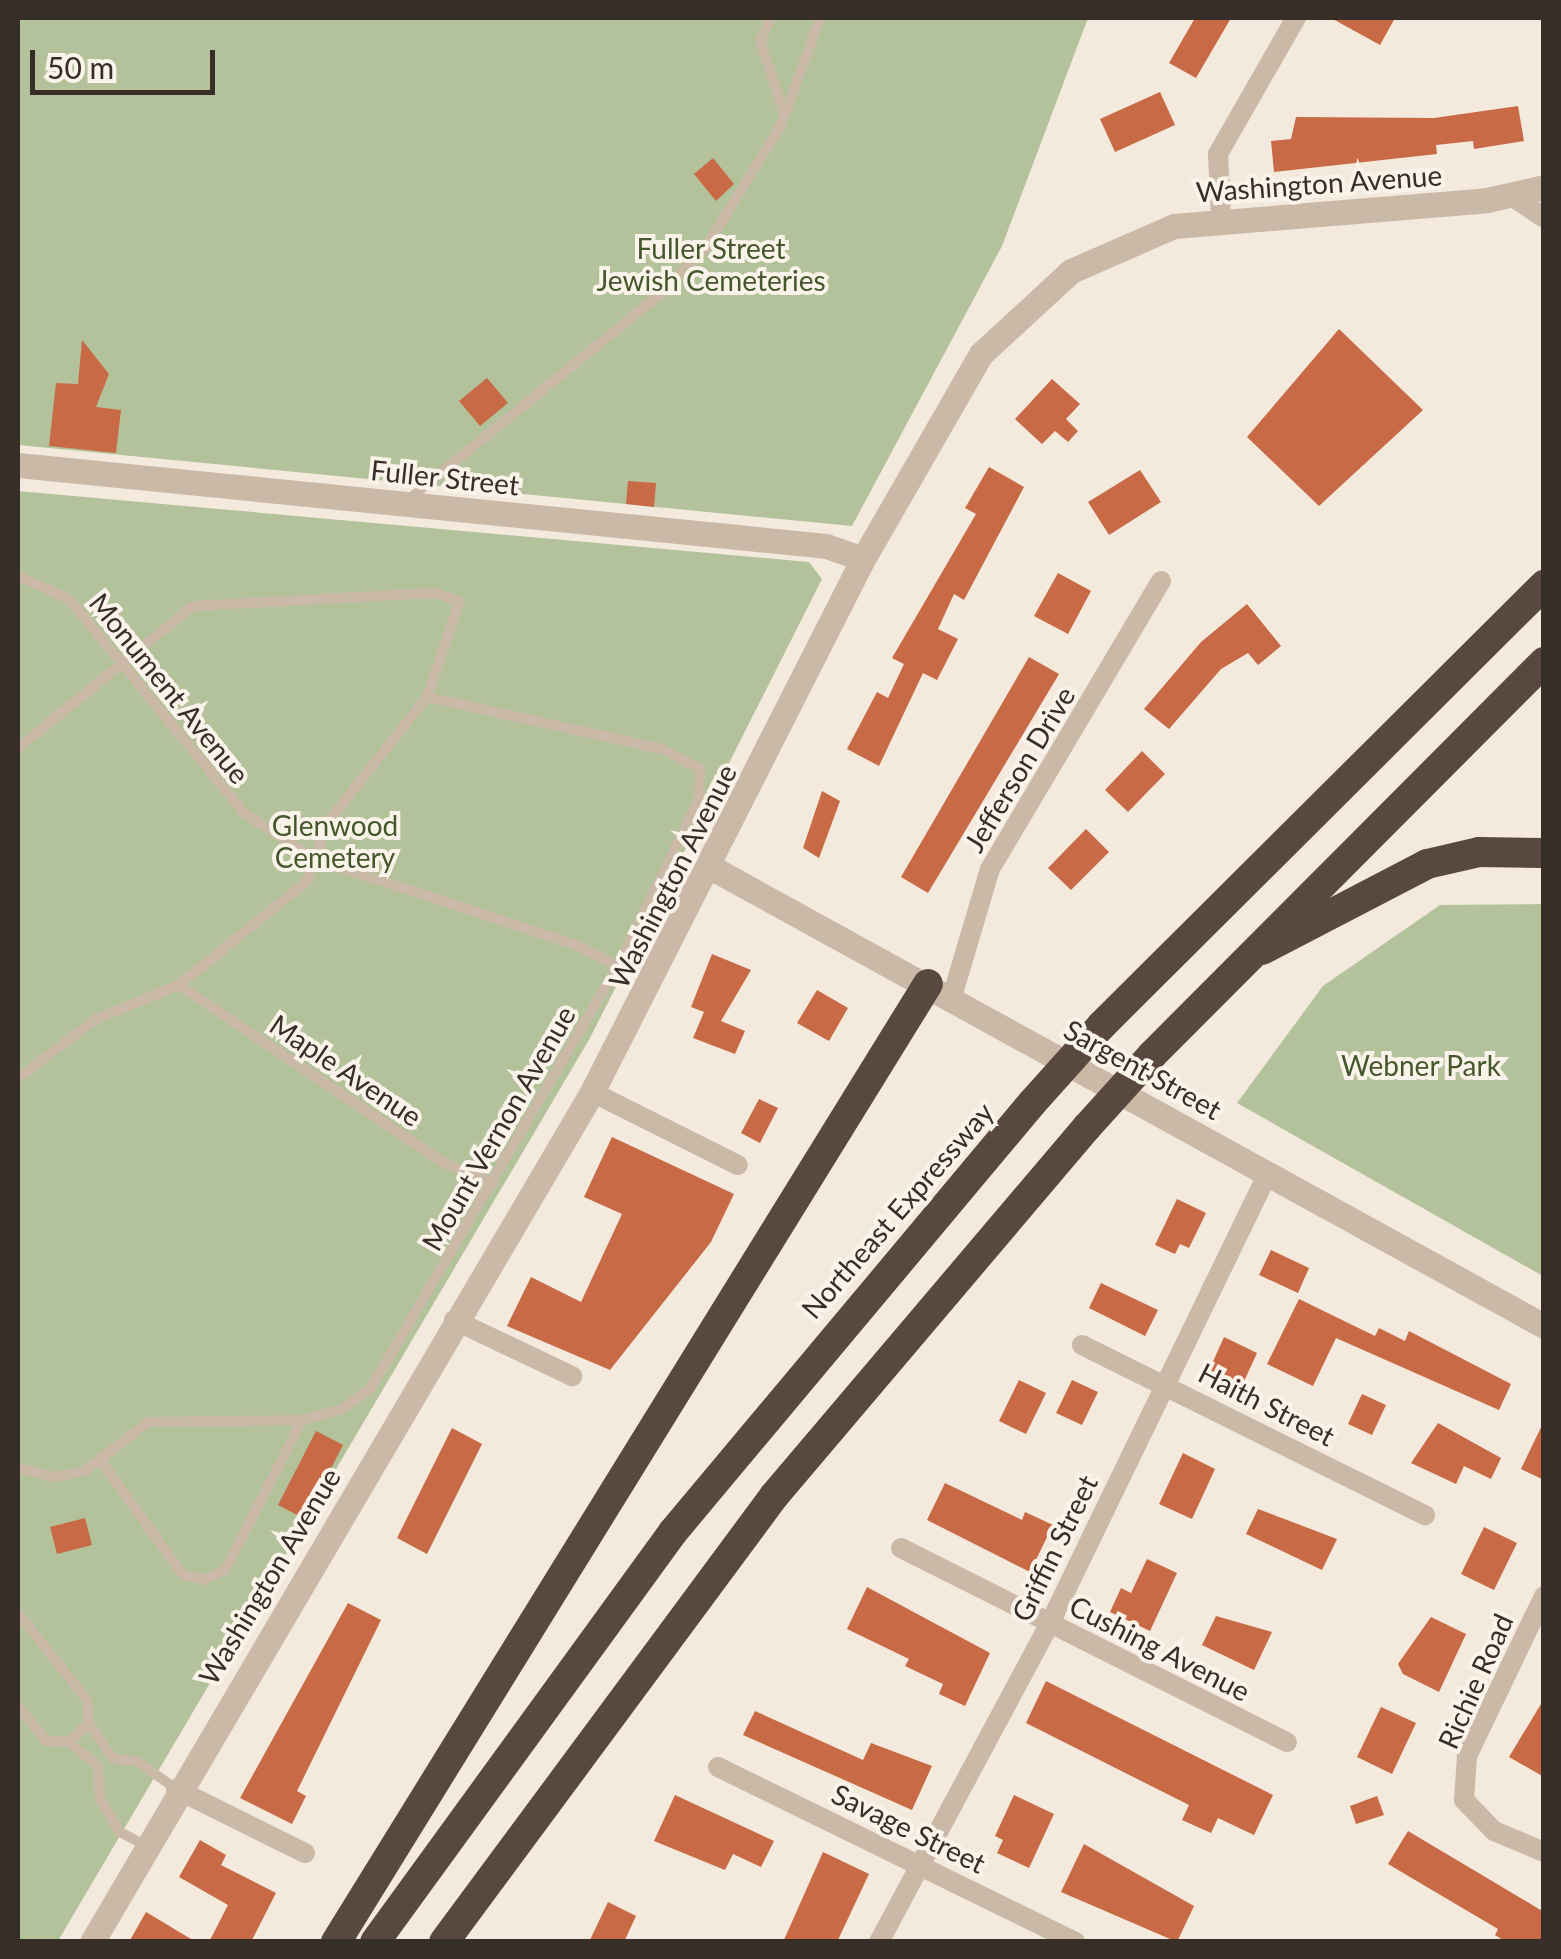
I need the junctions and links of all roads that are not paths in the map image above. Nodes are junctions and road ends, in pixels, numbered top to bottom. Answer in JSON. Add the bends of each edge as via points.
{"nodes":[{"id":1,"x":771,"y":18,"type":"edge"},
{"id":2,"x":820,"y":18,"type":"edge"},
{"id":3,"x":1296,"y":18,"type":"edge"},
{"id":4,"x":784,"y":112,"type":"junction"},
{"id":5,"x":1544,"y":187,"type":"edge"},
{"id":6,"x":1513,"y":197,"type":"junction"},
{"id":7,"x":1221,"y":217,"type":"junction"},
{"id":8,"x":1544,"y":218,"type":"edge"},
{"id":9,"x":18,"y":465,"type":"edge"},
{"id":10,"x":404,"y":502,"type":"junction"},
{"id":11,"x":863,"y":559,"type":"junction"},
{"id":12,"x":18,"y":576,"type":"edge"},
{"id":13,"x":1161,"y":581,"type":"dead end"},
{"id":14,"x":1544,"y":584,"type":"edge"},
{"id":15,"x":1544,"y":662,"type":"edge"},
{"id":16,"x":122,"y":664,"type":"junction"},
{"id":17,"x":427,"y":697,"type":"junction"},
{"id":18,"x":18,"y":748,"type":"edge"},
{"id":19,"x":1544,"y":853,"type":"edge"},
{"id":20,"x":317,"y":860,"type":"junction"},
{"id":21,"x":712,"y":868,"type":"junction"},
{"id":22,"x":1242,"y":961,"type":"junction"},
{"id":23,"x":618,"y":966,"type":"junction"},
{"id":24,"x":179,"y":985,"type":"junction"},
{"id":25,"x":940,"y":991,"type":"junction"},
{"id":26,"x":18,"y":1078,"type":"edge"},
{"id":27,"x":592,"y":1092,"type":"junction"},
{"id":28,"x":738,"y":1165,"type":"dead end"},
{"id":29,"x":1268,"y":1173,"type":"junction"},
{"id":30,"x":493,"y":1184,"type":"junction"},
{"id":31,"x":454,"y":1320,"type":"junction"},
{"id":32,"x":1544,"y":1326,"type":"edge"},
{"id":33,"x":1082,"y":1345,"type":"dead end"},
{"id":34,"x":572,"y":1376,"type":"dead end"},
{"id":35,"x":1164,"y":1383,"type":"junction"},
{"id":36,"x":302,"y":1420,"type":"junction"},
{"id":37,"x":101,"y":1460,"type":"junction"},
{"id":38,"x":18,"y":1468,"type":"edge"},
{"id":39,"x":1424,"y":1515,"type":"dead end"},
{"id":40,"x":901,"y":1548,"type":"dead end"},
{"id":41,"x":1544,"y":1596,"type":"edge"},
{"id":42,"x":18,"y":1613,"type":"edge"},
{"id":43,"x":1050,"y":1623,"type":"junction"},
{"id":44,"x":18,"y":1706,"type":"edge"},
{"id":45,"x":89,"y":1723,"type":"junction"},
{"id":46,"x":69,"y":1742,"type":"junction"},
{"id":47,"x":1286,"y":1742,"type":"dead end"},
{"id":48,"x":718,"y":1766,"type":"dead end"},
{"id":49,"x":176,"y":1790,"type":"junction"},
{"id":50,"x":144,"y":1845,"type":"junction"},
{"id":51,"x":1544,"y":1852,"type":"edge"},
{"id":52,"x":305,"y":1853,"type":"dead end"},
{"id":53,"x":920,"y":1862,"type":"junction"},
{"id":54,"x":92,"y":1942,"type":"edge"},
{"id":55,"x":336,"y":1942,"type":"edge"},
{"id":56,"x":375,"y":1942,"type":"edge"},
{"id":57,"x":444,"y":1942,"type":"edge"},
{"id":58,"x":879,"y":1942,"type":"edge"},
{"id":59,"x":1075,"y":1942,"type":"edge"}],
"edges":[{"from":1,"to":4,"type":"lane","via":[[760,41]]},
{"from":2,"to":4,"type":"lane"},
{"from":3,"to":7,"type":"street","via":[[1218,154]]},
{"from":4,"to":10,"type":"lane","via":[[737,204],[662,293]]},
{"from":5,"to":6,"type":"street","name":"Washington Avenue"},
{"from":6,"to":7,"type":"street","name":"Washington Avenue"},
{"from":6,"to":8,"type":"street"},
{"from":7,"to":11,"type":"street","name":"Washington Avenue","via":[[1110,249],[1030,301],[950,396]]},
{"from":9,"to":10,"type":"street","name":"Fuller Street"},
{"from":10,"to":11,"type":"street","name":"Fuller Street","via":[[826,546]]},
{"from":11,"to":21,"type":"street","name":"Washington Avenue"},
{"from":12,"to":16,"type":"lane","name":"Monument Avenue","via":[[69,599]]},
{"from":13,"to":25,"type":"street","name":"Jefferson Drive","via":[[990,869]]},
{"from":14,"to":56,"type":"highway","name":"Northeast Expressway","bridge":true,"via":[[1300,820],[1032,1102],[673,1532]]},
{"from":15,"to":22,"type":"highway"},
{"from":16,"to":17,"type":"lane","via":[[208,602],[452,594],[458,619]]},
{"from":16,"to":18,"type":"lane"},
{"from":16,"to":20,"type":"lane","name":"Monument Avenue","via":[[244,814]]},
{"from":17,"to":20,"type":"lane","via":[[327,823]]},
{"from":17,"to":23,"type":"lane","name":"Mount Vernon Avenue","via":[[662,749],[700,770],[699,799]]},
{"from":19,"to":22,"type":"highway","via":[[1478,852],[1428,864]]},
{"from":20,"to":23,"type":"lane","name":"Monument Avenue","via":[[574,944]]},
{"from":20,"to":24,"type":"lane","via":[[307,882]]},
{"from":21,"to":25,"type":"street","name":"Sargent Street"},
{"from":21,"to":27,"type":"street","name":"Washington Avenue"},
{"from":22,"to":57,"type":"highway","bridge":true,"via":[[1087,1127],[740,1540]]},
{"from":23,"to":30,"type":"lane","name":"Mount Vernon Avenue"},
{"from":24,"to":26,"type":"lane","via":[[96,1018]]},
{"from":24,"to":30,"type":"lane","name":"Maple Avenue","via":[[444,1162]]},
{"from":25,"to":29,"type":"street","name":"Sargent Street"},
{"from":25,"to":55,"type":"highway"},
{"from":27,"to":28,"type":"street"},
{"from":27,"to":31,"type":"street","name":"Washington Avenue"},
{"from":29,"to":32,"type":"street","name":"Sargent Street"},
{"from":29,"to":35,"type":"street","name":"Griffin Street"},
{"from":30,"to":36,"type":"lane","name":"Mount Vernon Avenue","via":[[371,1388],[342,1409]]},
{"from":31,"to":34,"type":"street"},
{"from":31,"to":49,"type":"street","name":"Washington Avenue"},
{"from":33,"to":35,"type":"street","name":"Haith Street"},
{"from":35,"to":39,"type":"street","name":"Haith Street"},
{"from":35,"to":43,"type":"street","name":"Griffin Street"},
{"from":36,"to":37,"type":"lane","name":"Mount Vernon Avenue","via":[[148,1422]]},
{"from":36,"to":37,"type":"lane","via":[[225,1570],[204,1580],[183,1575]]},
{"from":37,"to":38,"type":"lane","via":[[54,1477]]},
{"from":40,"to":43,"type":"street","name":"Cushing Avenue"},
{"from":41,"to":51,"type":"street","name":"Richie Road","via":[[1467,1756],[1464,1800],[1494,1831]]},
{"from":42,"to":45,"type":"lane","via":[[88,1700]]},
{"from":43,"to":47,"type":"street","name":"Cushing Avenue"},
{"from":43,"to":53,"type":"street","name":"Griffin Street"},
{"from":44,"to":46,"type":"lane","via":[[46,1741]]},
{"from":45,"to":46,"type":"lane"},
{"from":45,"to":49,"type":"lane","via":[[113,1759],[137,1761]]},
{"from":46,"to":50,"type":"lane","via":[[98,1766],[100,1800],[120,1832]]},
{"from":48,"to":53,"type":"street","name":"Savage Street"},
{"from":49,"to":50,"type":"street","name":"Washington Avenue"},
{"from":49,"to":52,"type":"street"},
{"from":50,"to":54,"type":"street","name":"Washington Avenue"},
{"from":53,"to":58,"type":"street","name":"Griffin Street"},
{"from":53,"to":59,"type":"street","name":"Savage Street"}]}
